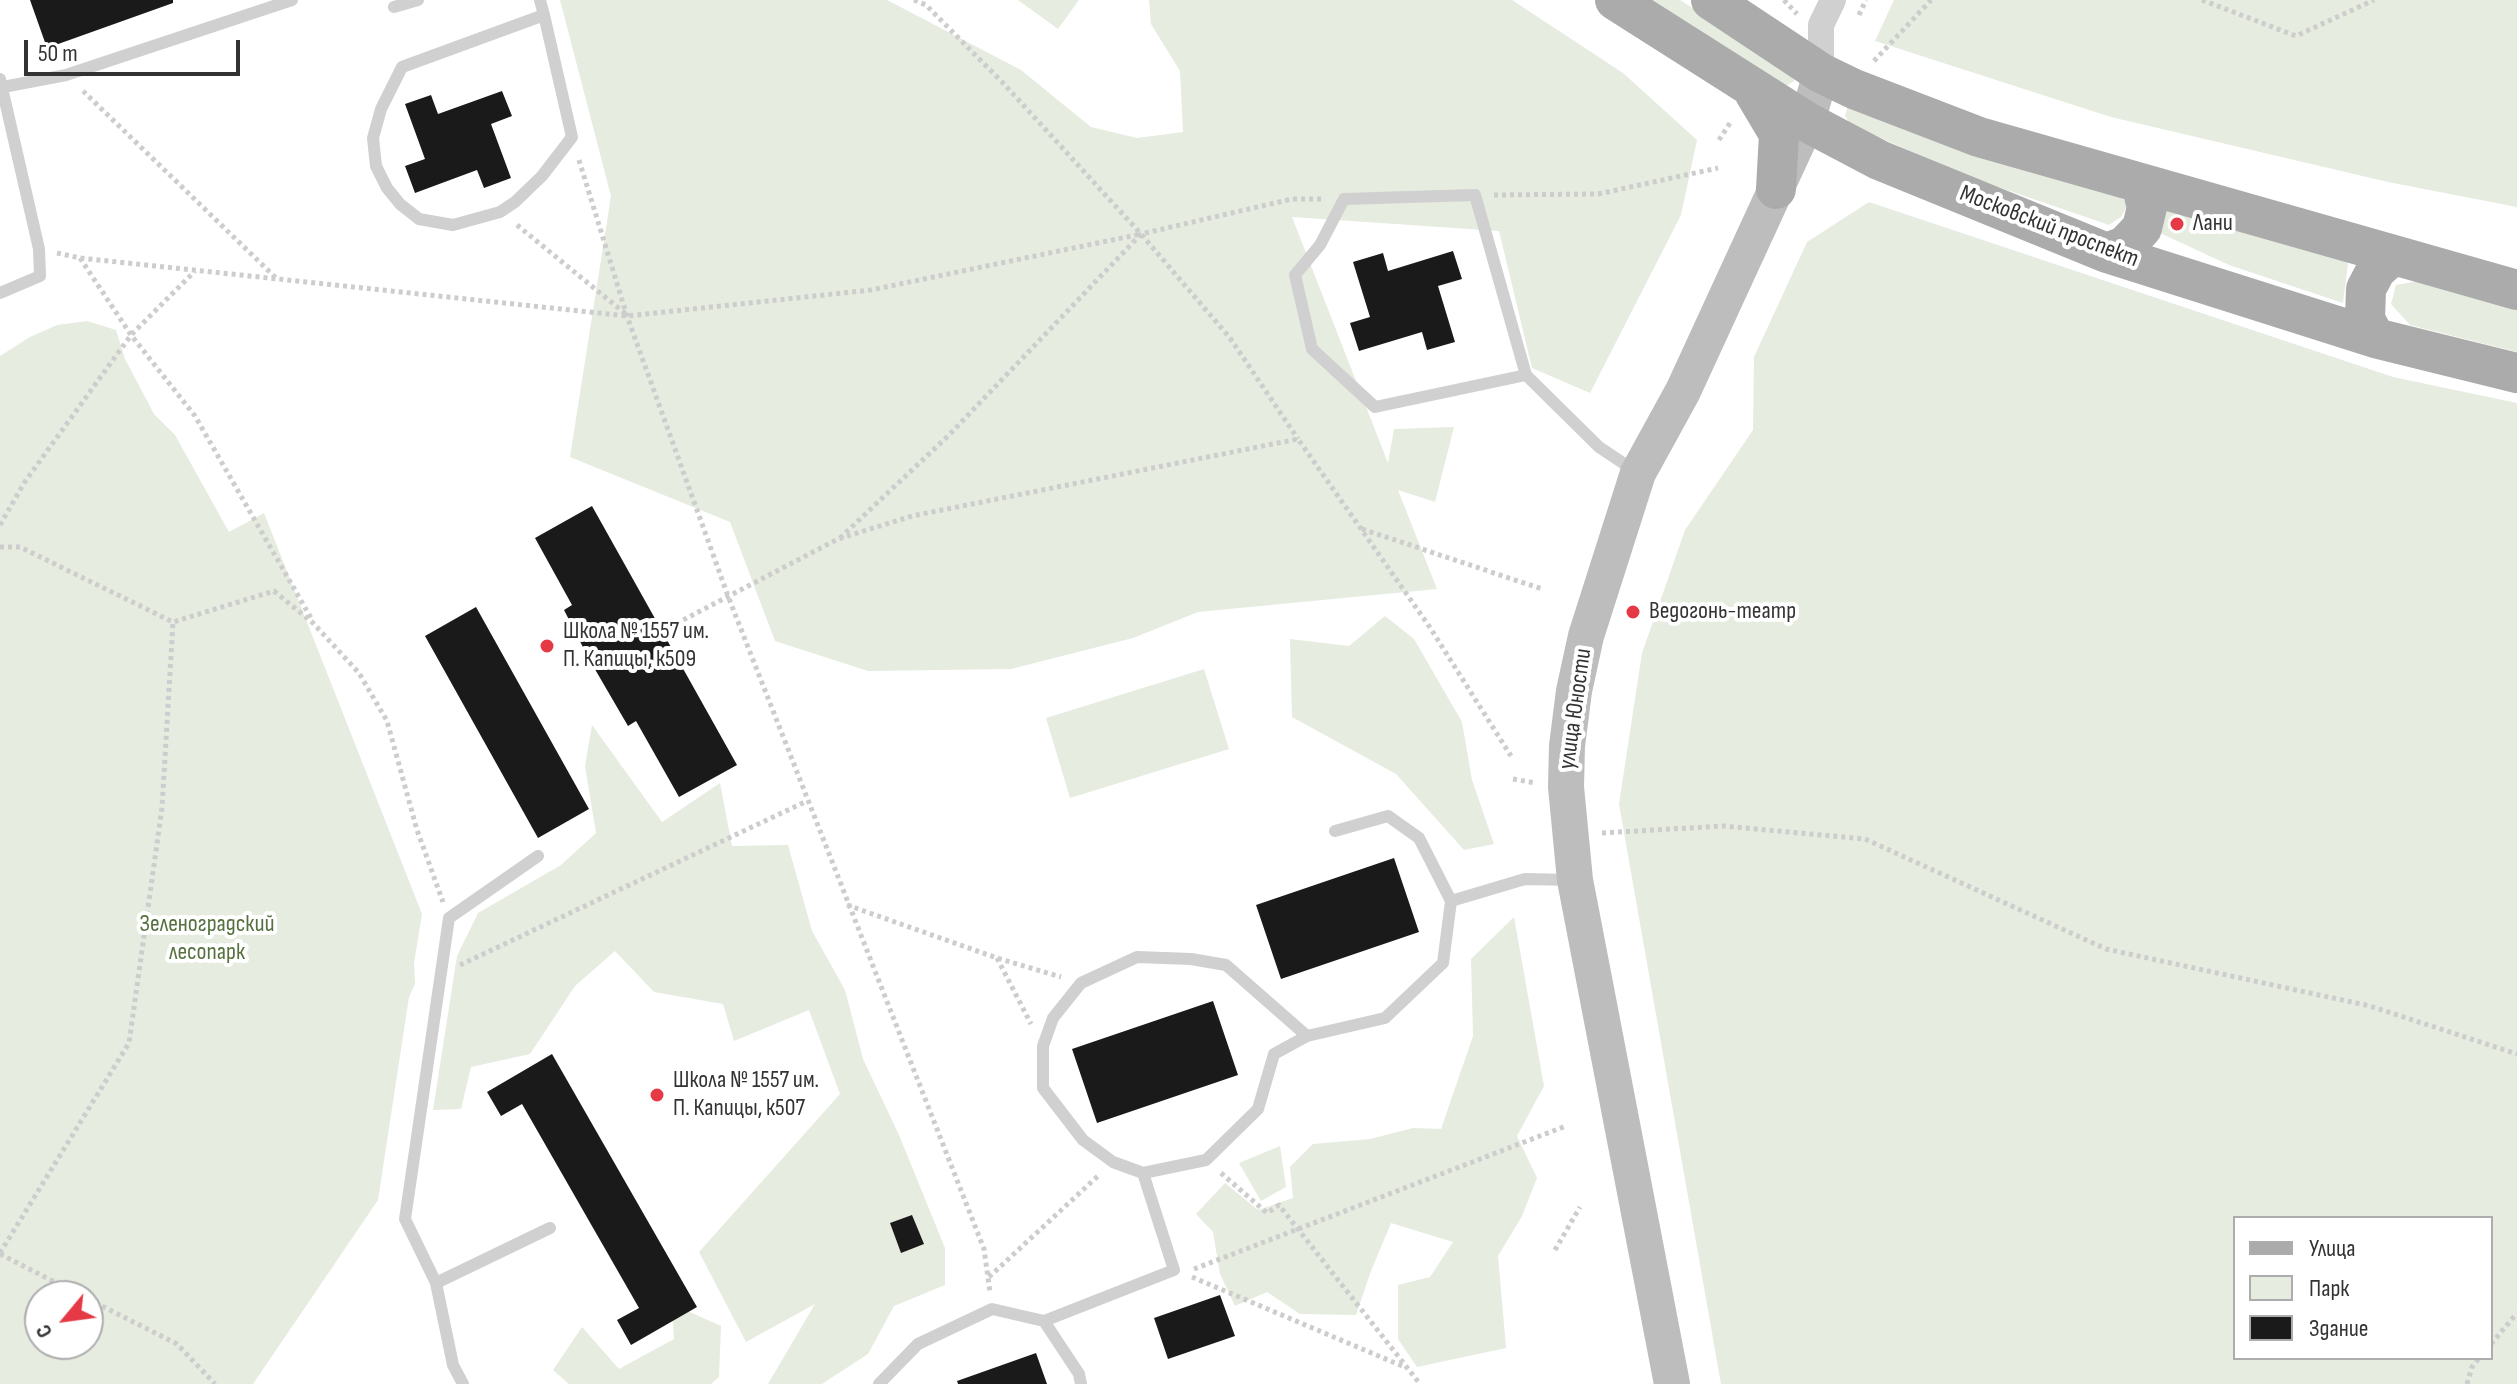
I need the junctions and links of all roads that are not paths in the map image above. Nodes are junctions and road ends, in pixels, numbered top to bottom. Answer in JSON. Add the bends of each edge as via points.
{"nodes":[{"id":1,"x":292,"y":0,"type":"edge"},
{"id":2,"x":418,"y":0,"type":"edge"},
{"id":3,"x":540,"y":0,"type":"edge"},
{"id":4,"x":1615,"y":0,"type":"edge"},
{"id":5,"x":1711,"y":0,"type":"edge"},
{"id":6,"x":1833,"y":0,"type":"edge"},
{"id":7,"x":394,"y":7,"type":"dead end"},
{"id":8,"x":544,"y":15,"type":"junction"},
{"id":9,"x":1821,"y":73,"type":"junction"},
{"id":10,"x":2,"y":83,"type":"edge"},
{"id":11,"x":1752,"y":89,"type":"junction"},
{"id":12,"x":1807,"y":122,"type":"junction"},
{"id":13,"x":1866,"y":153,"type":"junction"},
{"id":14,"x":2141,"y":185,"type":"junction"},
{"id":15,"x":1776,"y":189,"type":"junction"},
{"id":16,"x":2107,"y":253,"type":"junction"},
{"id":17,"x":2392,"y":256,"type":"junction"},
{"id":18,"x":2517,"y":290,"type":"edge"},
{"id":19,"x":0,"y":293,"type":"edge"},
{"id":20,"x":2375,"y":338,"type":"junction"},
{"id":21,"x":2517,"y":373,"type":"edge"},
{"id":22,"x":1526,"y":375,"type":"junction"},
{"id":23,"x":1638,"y":473,"type":"junction"},
{"id":24,"x":1335,"y":831,"type":"dead end"},
{"id":25,"x":538,"y":856,"type":"dead end"},
{"id":26,"x":1575,"y":880,"type":"junction"},
{"id":27,"x":1451,"y":901,"type":"junction"},
{"id":28,"x":1307,"y":1036,"type":"junction"},
{"id":29,"x":1143,"y":1173,"type":"junction"},
{"id":30,"x":550,"y":1228,"type":"dead end"},
{"id":31,"x":436,"y":1283,"type":"junction"},
{"id":32,"x":1044,"y":1321,"type":"junction"},
{"id":33,"x":463,"y":1384,"type":"edge"},
{"id":34,"x":879,"y":1384,"type":"edge"},
{"id":35,"x":1081,"y":1384,"type":"edge"},
{"id":36,"x":1672,"y":1384,"type":"edge"}],
"edges":[{"from":1,"to":10,"type":"lane","via":[[66,75]]},
{"from":2,"to":7,"type":"lane"},
{"from":3,"to":8,"type":"lane"},
{"from":4,"to":11,"type":"main road","name":"Московский проспект"},
{"from":5,"to":9,"type":"main road"},
{"from":6,"to":9,"type":"street","via":[[1821,25]]},
{"from":8,"to":8,"type":"lane","via":[[402,67],[373,138],[376,166],[387,188],[419,219],[453,225],[500,212],[542,176],[572,137]]},
{"from":9,"to":12,"type":"street","name":"улица Юности"},
{"from":9,"to":14,"type":"main road","via":[[1979,137]]},
{"from":10,"to":19,"type":"lane","via":[[39,249],[40,276]]},
{"from":11,"to":12,"type":"main road","name":"Московский проспект"},
{"from":11,"to":15,"type":"main road","via":[[1779,134]]},
{"from":12,"to":13,"type":"main road","name":"Московский проспект"},
{"from":12,"to":15,"type":"street","name":"улица Юности"},
{"from":13,"to":15,"type":"street","via":[[1816,153]]},
{"from":13,"to":16,"type":"main road","name":"Московский проспект"},
{"from":14,"to":16,"type":"main road","via":[[2147,207],[2142,228],[2125,246]]},
{"from":14,"to":17,"type":"main road"},
{"from":15,"to":23,"type":"street","name":"улица Юности","via":[[1683,391]]},
{"from":16,"to":20,"type":"main road","name":"Московский проспект"},
{"from":17,"to":18,"type":"main road"},
{"from":17,"to":20,"type":"main road","via":[[2366,289],[2365,319]]},
{"from":20,"to":21,"type":"main road","name":"Московский проспект"},
{"from":22,"to":22,"type":"lane","via":[[1375,407],[1312,349],[1295,275],[1320,245],[1344,199],[1475,195]]},
{"from":22,"to":23,"type":"lane","via":[[1599,447]]},
{"from":23,"to":26,"type":"street","name":"улица Юности","via":[[1574,691],[1566,787]]},
{"from":24,"to":27,"type":"lane","via":[[1388,816],[1419,838]]},
{"from":25,"to":31,"type":"lane","via":[[449,918],[405,1219]]},
{"from":26,"to":27,"type":"lane","via":[[1525,879]]},
{"from":26,"to":36,"type":"street","name":"улица Юности"},
{"from":27,"to":28,"type":"lane","via":[[1443,963],[1395,1009],[1385,1018]]},
{"from":28,"to":29,"type":"lane","via":[[1274,1054],[1258,1109],[1206,1160]]},
{"from":28,"to":29,"type":"lane","via":[[1226,965],[1137,957],[1081,983],[1053,1018],[1043,1046],[1043,1088],[1083,1140],[1113,1162]]},
{"from":29,"to":32,"type":"lane","via":[[1174,1270]]},
{"from":30,"to":31,"type":"lane"},
{"from":31,"to":33,"type":"lane","via":[[453,1365]]},
{"from":32,"to":34,"type":"lane","via":[[992,1309],[918,1344]]},
{"from":32,"to":35,"type":"lane"}]}
